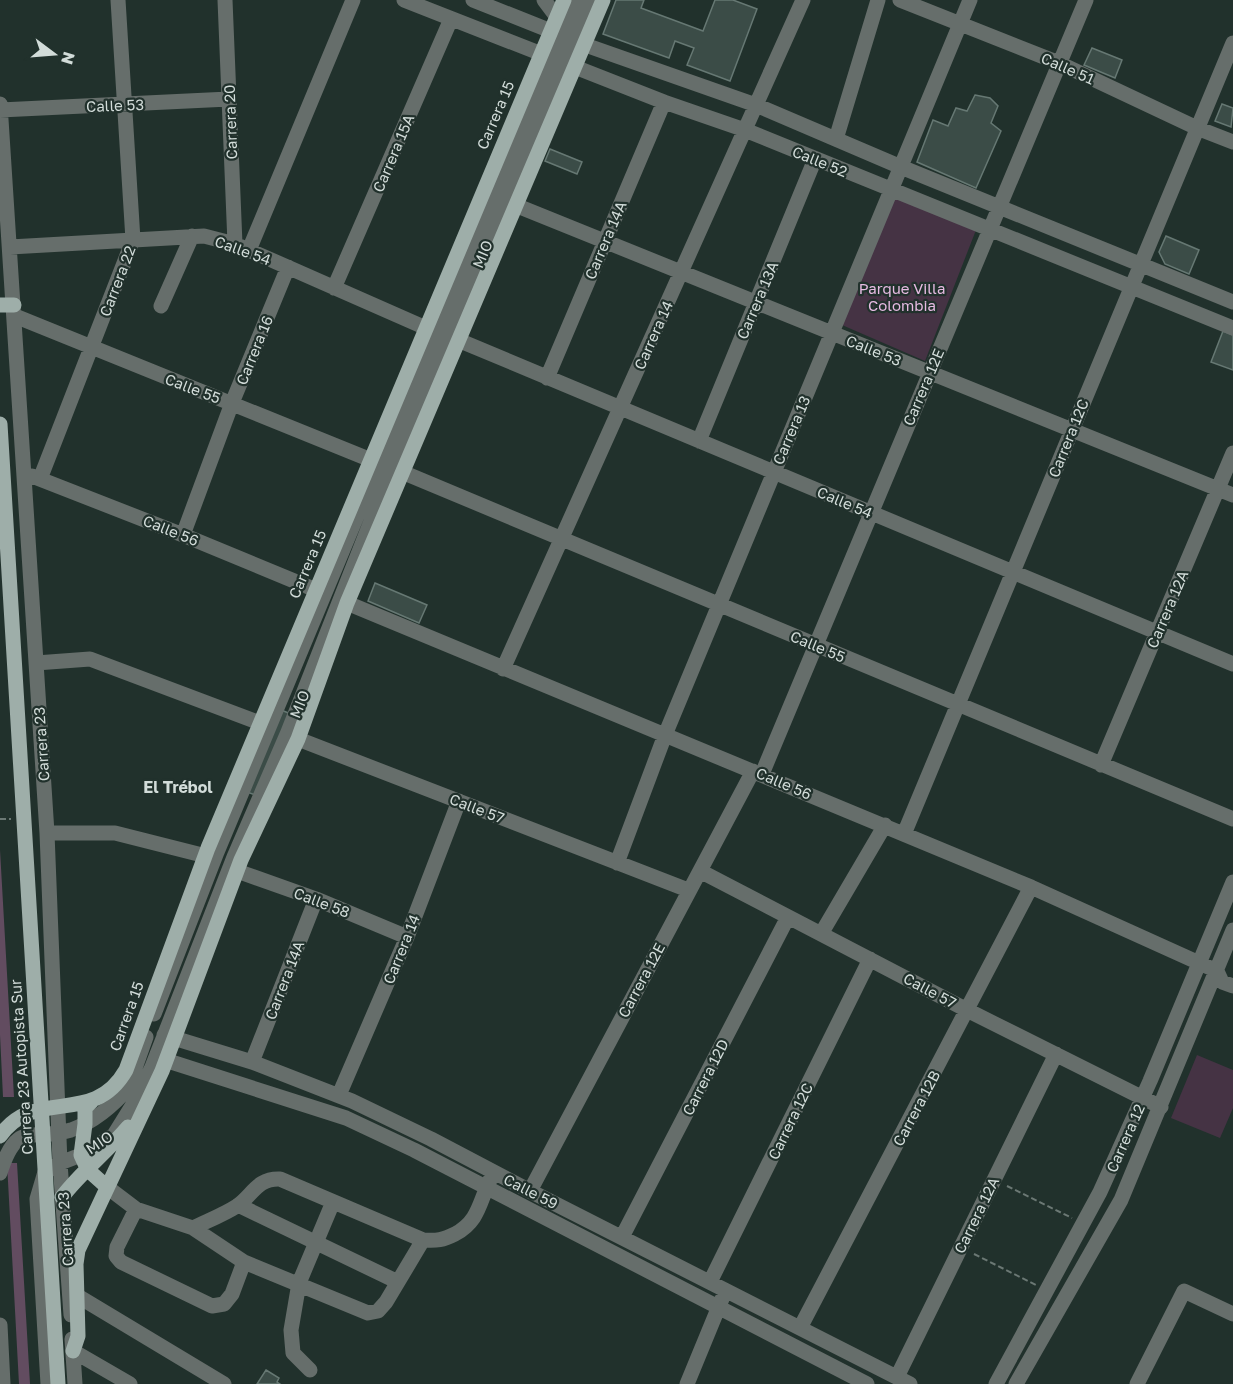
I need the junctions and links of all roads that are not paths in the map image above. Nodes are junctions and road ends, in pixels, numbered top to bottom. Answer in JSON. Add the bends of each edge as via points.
{"nodes":[{"id":1,"x":118,"y":0,"type":"edge"},
{"id":2,"x":225,"y":0,"type":"edge"},
{"id":3,"x":353,"y":0,"type":"edge"},
{"id":4,"x":404,"y":0,"type":"edge"},
{"id":5,"x":544,"y":0,"type":"edge"},
{"id":6,"x":564,"y":0,"type":"edge"},
{"id":7,"x":574,"y":0,"type":"edge"},
{"id":8,"x":588,"y":0,"type":"edge"},
{"id":9,"x":603,"y":0,"type":"edge"},
{"id":10,"x":803,"y":0,"type":"edge"},
{"id":11,"x":878,"y":0,"type":"edge"},
{"id":12,"x":900,"y":0,"type":"edge"},
{"id":13,"x":970,"y":0,"type":"edge"},
{"id":14,"x":1086,"y":0,"type":"edge"},
{"id":15,"x":478,"y":2,"type":"edge"},
{"id":16,"x":556,"y":16,"type":"junction"},
{"id":17,"x":451,"y":19,"type":"junction"},
{"id":18,"x":961,"y":23,"type":"junction"},
{"id":19,"x":474,"y":28,"type":"junction"},
{"id":20,"x":566,"y":37,"type":"junction"},
{"id":21,"x":1233,"y":43,"type":"edge"},
{"id":22,"x":556,"y":61,"type":"junction"},
{"id":23,"x":1059,"y":63,"type":"junction"},
{"id":24,"x":229,"y":99,"type":"junction"},
{"id":25,"x":664,"y":102,"type":"junction"},
{"id":26,"x":0,"y":104,"type":"edge"},
{"id":27,"x":124,"y":104,"type":"junction"},
{"id":28,"x":756,"y":105,"type":"junction"},
{"id":29,"x":0,"y":110,"type":"edge"},
{"id":30,"x":1197,"y":128,"type":"junction"},
{"id":31,"x":745,"y":130,"type":"junction"},
{"id":32,"x":836,"y":139,"type":"junction"},
{"id":33,"x":1233,"y":142,"type":"edge"},
{"id":34,"x":815,"y":159,"type":"junction"},
{"id":35,"x":901,"y":166,"type":"junction"},
{"id":36,"x":891,"y":189,"type":"junction"},
{"id":37,"x":515,"y":205,"type":"junction"},
{"id":38,"x":998,"y":206,"type":"junction"},
{"id":39,"x":988,"y":228,"type":"junction"},
{"id":40,"x":192,"y":236,"type":"junction"},
{"id":41,"x":133,"y":240,"type":"junction"},
{"id":42,"x":605,"y":241,"type":"junction"},
{"id":43,"x":10,"y":247,"type":"junction"},
{"id":44,"x":242,"y":247,"type":"junction"},
{"id":45,"x":1141,"y":264,"type":"junction"},
{"id":46,"x":288,"y":267,"type":"junction"},
{"id":47,"x":681,"y":272,"type":"junction"},
{"id":48,"x":1131,"y":286,"type":"junction"},
{"id":49,"x":334,"y":288,"type":"junction"},
{"id":50,"x":1233,"y":302,"type":"edge"},
{"id":51,"x":756,"y":303,"type":"junction"},
{"id":52,"x":161,"y":306,"type":"dead end"},
{"id":53,"x":10,"y":309,"type":"edge"},
{"id":54,"x":426,"y":328,"type":"junction"},
{"id":55,"x":1233,"y":328,"type":"edge"},
{"id":56,"x":832,"y":333,"type":"junction"},
{"id":57,"x":458,"y":340,"type":"junction"},
{"id":58,"x":92,"y":348,"type":"junction"},
{"id":59,"x":929,"y":372,"type":"junction"},
{"id":60,"x":547,"y":378,"type":"junction"},
{"id":61,"x":232,"y":403,"type":"junction"},
{"id":62,"x":620,"y":408,"type":"junction"},
{"id":63,"x":0,"y":424,"type":"edge"},
{"id":64,"x":1072,"y":430,"type":"junction"},
{"id":65,"x":699,"y":441,"type":"junction"},
{"id":66,"x":1233,"y":453,"type":"edge"},
{"id":67,"x":370,"y":460,"type":"junction"},
{"id":68,"x":402,"y":472,"type":"junction"},
{"id":69,"x":773,"y":472,"type":"junction"},
{"id":70,"x":25,"y":474,"type":"junction"},
{"id":71,"x":40,"y":479,"type":"junction"},
{"id":72,"x":1218,"y":489,"type":"junction"},
{"id":73,"x":1233,"y":495,"type":"edge"},
{"id":74,"x":870,"y":513,"type":"junction"},
{"id":75,"x":183,"y":535,"type":"junction"},
{"id":76,"x":562,"y":539,"type":"junction"},
{"id":77,"x":1012,"y":572,"type":"junction"},
{"id":78,"x":316,"y":590,"type":"junction"},
{"id":79,"x":347,"y":603,"type":"junction"},
{"id":80,"x":718,"y":605,"type":"junction"},
{"id":81,"x":1157,"y":633,"type":"junction"},
{"id":82,"x":815,"y":645,"type":"junction"},
{"id":83,"x":36,"y":663,"type":"junction"},
{"id":84,"x":1233,"y":664,"type":"edge"},
{"id":85,"x":504,"y":669,"type":"junction"},
{"id":86,"x":957,"y":705,"type":"junction"},
{"id":87,"x":260,"y":723,"type":"junction"},
{"id":88,"x":665,"y":735,"type":"junction"},
{"id":89,"x":298,"y":739,"type":"junction"},
{"id":90,"x":1101,"y":765,"type":"junction"},
{"id":91,"x":757,"y":772,"type":"junction"},
{"id":92,"x":459,"y":801,"type":"junction"},
{"id":93,"x":1233,"y":819,"type":"edge"},
{"id":94,"x":885,"y":825,"type":"junction"},
{"id":95,"x":47,"y":833,"type":"junction"},
{"id":96,"x":904,"y":834,"type":"junction"},
{"id":97,"x":206,"y":856,"type":"junction"},
{"id":98,"x":617,"y":863,"type":"junction"},
{"id":99,"x":237,"y":871,"type":"junction"},
{"id":100,"x":700,"y":871,"type":"junction"},
{"id":101,"x":1233,"y":882,"type":"edge"},
{"id":102,"x":1031,"y":887,"type":"junction"},
{"id":103,"x":688,"y":891,"type":"junction"},
{"id":104,"x":316,"y":899,"type":"junction"},
{"id":105,"x":788,"y":917,"type":"junction"},
{"id":106,"x":1233,"y":930,"type":"edge"},
{"id":107,"x":821,"y":934,"type":"junction"},
{"id":108,"x":407,"y":937,"type":"junction"},
{"id":109,"x":870,"y":959,"type":"junction"},
{"id":110,"x":1199,"y":963,"type":"junction"},
{"id":111,"x":1226,"y":977,"type":"edge"},
{"id":112,"x":967,"y":1010,"type":"junction"},
{"id":113,"x":145,"y":1028,"type":"junction"},
{"id":114,"x":169,"y":1036,"type":"junction"},
{"id":115,"x":1056,"y":1054,"type":"junction"},
{"id":116,"x":165,"y":1060,"type":"junction"},
{"id":117,"x":252,"y":1062,"type":"junction"},
{"id":118,"x":345,"y":1098,"type":"junction"},
{"id":119,"x":1143,"y":1098,"type":"junction"},
{"id":120,"x":92,"y":1101,"type":"junction"},
{"id":121,"x":1161,"y":1107,"type":"junction"},
{"id":122,"x":41,"y":1108,"type":"junction"},
{"id":123,"x":58,"y":1108,"type":"junction"},
{"id":124,"x":140,"y":1113,"type":"junction"},
{"id":125,"x":346,"y":1118,"type":"junction"},
{"id":126,"x":85,"y":1124,"type":"junction"},
{"id":127,"x":60,"y":1132,"type":"junction"},
{"id":128,"x":44,"y":1133,"type":"junction"},
{"id":129,"x":0,"y":1136,"type":"edge"},
{"id":130,"x":81,"y":1155,"type":"junction"},
{"id":131,"x":60,"y":1163,"type":"junction"},
{"id":132,"x":88,"y":1170,"type":"junction"},
{"id":133,"x":45,"y":1172,"type":"junction"},
{"id":134,"x":494,"y":1172,"type":"junction"},
{"id":135,"x":0,"y":1173,"type":"edge"},
{"id":136,"x":107,"y":1187,"type":"junction"},
{"id":137,"x":486,"y":1187,"type":"junction"},
{"id":138,"x":530,"y":1191,"type":"junction"},
{"id":139,"x":62,"y":1197,"type":"junction"},
{"id":140,"x":333,"y":1202,"type":"junction"},
{"id":141,"x":238,"y":1206,"type":"junction"},
{"id":142,"x":136,"y":1209,"type":"junction"},
{"id":143,"x":193,"y":1228,"type":"junction"},
{"id":144,"x":622,"y":1237,"type":"junction"},
{"id":145,"x":423,"y":1240,"type":"junction"},
{"id":146,"x":316,"y":1243,"type":"junction"},
{"id":147,"x":244,"y":1262,"type":"junction"},
{"id":148,"x":398,"y":1282,"type":"junction"},
{"id":149,"x":710,"y":1282,"type":"junction"},
{"id":150,"x":299,"y":1283,"type":"junction"},
{"id":151,"x":726,"y":1290,"type":"junction"},
{"id":152,"x":76,"y":1295,"type":"junction"},
{"id":153,"x":718,"y":1307,"type":"junction"},
{"id":154,"x":1233,"y":1314,"type":"edge"},
{"id":155,"x":0,"y":1325,"type":"edge"},
{"id":156,"x":800,"y":1328,"type":"junction"},
{"id":157,"x":73,"y":1351,"type":"junction"},
{"id":158,"x":310,"y":1370,"type":"dead end"},
{"id":159,"x":903,"y":1380,"type":"edge"},
{"id":160,"x":3,"y":1384,"type":"edge"},
{"id":161,"x":48,"y":1384,"type":"edge"},
{"id":162,"x":58,"y":1384,"type":"edge"},
{"id":163,"x":75,"y":1384,"type":"edge"},
{"id":164,"x":130,"y":1384,"type":"edge"},
{"id":165,"x":224,"y":1384,"type":"edge"},
{"id":166,"x":687,"y":1384,"type":"edge"},
{"id":167,"x":867,"y":1384,"type":"edge"},
{"id":168,"x":996,"y":1384,"type":"edge"},
{"id":169,"x":1016,"y":1384,"type":"edge"},
{"id":170,"x":1137,"y":1384,"type":"edge"}],
"edges":[{"from":1,"to":27,"type":"street","name":"Carrera 22"},
{"from":2,"to":24,"type":"street","name":"Carrera 20"},
{"from":3,"to":44,"type":"street"},
{"from":4,"to":17,"type":"street","name":"Calle 52"},
{"from":5,"to":16,"type":"street"},
{"from":6,"to":16,"type":"main road","name":"Carrera 15"},
{"from":7,"to":20,"type":"street"},
{"from":8,"to":20,"type":"street"},
{"from":9,"to":20,"type":"main road","name":"Carrera 15"},
{"from":10,"to":28,"type":"street","name":"Carrera 14"},
{"from":11,"to":32,"type":"street"},
{"from":12,"to":18,"type":"street","name":"Calle 51"},
{"from":13,"to":18,"type":"street","name":"Carrera 13"},
{"from":14,"to":23,"type":"street","name":"Carrera 12E"},
{"from":15,"to":19,"type":"street"},
{"from":15,"to":20,"type":"street","name":"Calle 52"},
{"from":16,"to":20,"type":"main road","name":"Carrera 15"},
{"from":17,"to":19,"type":"street","name":"Calle 52"},
{"from":17,"to":49,"type":"street","name":"Carrera 15A"},
{"from":18,"to":23,"type":"street","name":"Calle 51"},
{"from":18,"to":35,"type":"street","name":"Carrera 13"},
{"from":19,"to":22,"type":"street","name":"Calle 52"},
{"from":20,"to":22,"type":"main road","name":"Carrera 15"},
{"from":20,"to":22,"type":"main road","name":"Carrera 15"},
{"from":20,"to":28,"type":"street","name":"Calle 52"},
{"from":21,"to":30,"type":"street","name":"Carrera 12C"},
{"from":22,"to":25,"type":"street","name":"Calle 52"},
{"from":22,"to":37,"type":"main road","name":"Carrera 15"},
{"from":22,"to":54,"type":"main road","name":"Carrera 15"},
{"from":22,"to":113,"type":"street","name":"MIO"},
{"from":22,"to":114,"type":"street","name":"MIO","via":[[288,732],[234,857]]},
{"from":23,"to":30,"type":"street","name":"Calle 51"},
{"from":23,"to":38,"type":"street","name":"Carrera 12E"},
{"from":24,"to":27,"type":"street","name":"Calle 53"},
{"from":24,"to":44,"type":"street","name":"Carrera 20"},
{"from":25,"to":31,"type":"street","name":"Calle 52"},
{"from":25,"to":42,"type":"street","name":"Carrera 14A"},
{"from":26,"to":29,"type":"street","name":"Carrera 23"},
{"from":27,"to":29,"type":"street","name":"Calle 53"},
{"from":27,"to":41,"type":"street","name":"Carrera 22"},
{"from":28,"to":31,"type":"street","name":"Carrera 14"},
{"from":28,"to":32,"type":"street","name":"Calle 52"},
{"from":29,"to":43,"type":"street","name":"Carrera 23"},
{"from":30,"to":33,"type":"street","name":"Calle 51"},
{"from":30,"to":45,"type":"street","name":"Carrera 12C"},
{"from":31,"to":34,"type":"street","name":"Calle 52"},
{"from":31,"to":47,"type":"street","name":"Carrera 14"},
{"from":32,"to":35,"type":"street","name":"Calle 52"},
{"from":34,"to":36,"type":"street","name":"Calle 52"},
{"from":34,"to":51,"type":"street","name":"Carrera 13A"},
{"from":35,"to":36,"type":"street","name":"Carrera 13"},
{"from":35,"to":38,"type":"street","name":"Calle 52"},
{"from":36,"to":39,"type":"street","name":"Calle 52"},
{"from":36,"to":56,"type":"street","name":"Carrera 13"},
{"from":37,"to":42,"type":"street","name":"Calle 53"},
{"from":37,"to":57,"type":"main road","name":"Carrera 15"},
{"from":38,"to":39,"type":"street","name":"Carrera 12E"},
{"from":38,"to":45,"type":"street","name":"Calle 52"},
{"from":39,"to":48,"type":"street","name":"Calle 52"},
{"from":39,"to":59,"type":"street","name":"Carrera 12E"},
{"from":40,"to":41,"type":"street","name":"Calle 54"},
{"from":40,"to":44,"type":"street","name":"Calle 54"},
{"from":40,"to":52,"type":"street"},
{"from":41,"to":43,"type":"street","name":"Calle 54"},
{"from":41,"to":58,"type":"street","name":"Carrera 22"},
{"from":42,"to":47,"type":"street","name":"Calle 53"},
{"from":42,"to":60,"type":"street","name":"Carrera 14A"},
{"from":43,"to":53,"type":"street","name":"Carrera 23"},
{"from":44,"to":46,"type":"street","name":"Calle 54"},
{"from":45,"to":48,"type":"street","name":"Carrera 12C"},
{"from":45,"to":50,"type":"street","name":"Calle 52"},
{"from":46,"to":49,"type":"street","name":"Calle 54"},
{"from":46,"to":61,"type":"street","name":"Carrera 16"},
{"from":47,"to":51,"type":"street","name":"Calle 53"},
{"from":47,"to":62,"type":"street","name":"Carrera 14"},
{"from":48,"to":55,"type":"street","name":"Calle 52"},
{"from":48,"to":64,"type":"street","name":"Carrera 12C"},
{"from":49,"to":54,"type":"street","name":"Calle 54"},
{"from":51,"to":56,"type":"street","name":"Calle 53"},
{"from":51,"to":65,"type":"street","name":"Carrera 13A"},
{"from":53,"to":58,"type":"street","name":"Calle 55"},
{"from":53,"to":70,"type":"street","name":"Carrera 23"},
{"from":54,"to":67,"type":"main road","name":"Carrera 15"},
{"from":56,"to":59,"type":"street","name":"Calle 53"},
{"from":56,"to":69,"type":"street","name":"Carrera 13"},
{"from":57,"to":60,"type":"street","name":"Calle 54"},
{"from":57,"to":68,"type":"main road","name":"Carrera 15"},
{"from":58,"to":61,"type":"street","name":"Calle 55"},
{"from":58,"to":71,"type":"street","name":"Carrera 22"},
{"from":59,"to":64,"type":"street","name":"Calle 53"},
{"from":59,"to":74,"type":"street","name":"Carrera 12E"},
{"from":60,"to":62,"type":"street","name":"Calle 54"},
{"from":61,"to":67,"type":"street","name":"Calle 55"},
{"from":61,"to":75,"type":"street","name":"Carrera 16"},
{"from":62,"to":65,"type":"street","name":"Calle 54"},
{"from":62,"to":76,"type":"street","name":"Carrera 14"},
{"from":63,"to":122,"type":"main road","name":"Carrera 23 Autopista Sur"},
{"from":64,"to":72,"type":"street","name":"Calle 53"},
{"from":64,"to":77,"type":"street","name":"Carrera 12C"},
{"from":65,"to":69,"type":"street","name":"Calle 54"},
{"from":66,"to":72,"type":"street","name":"Carrera 12A"},
{"from":67,"to":78,"type":"main road","name":"Carrera 15"},
{"from":68,"to":76,"type":"street","name":"Calle 55"},
{"from":68,"to":79,"type":"main road","name":"Carrera 15"},
{"from":69,"to":74,"type":"street","name":"Calle 54"},
{"from":69,"to":80,"type":"street","name":"Carrera 13"},
{"from":70,"to":71,"type":"street","name":"Calle 56"},
{"from":70,"to":83,"type":"street","name":"Carrera 23"},
{"from":71,"to":75,"type":"street","name":"Calle 56"},
{"from":72,"to":73,"type":"street","name":"Calle 53"},
{"from":72,"to":81,"type":"street","name":"Carrera 12A"},
{"from":74,"to":77,"type":"street","name":"Calle 54"},
{"from":74,"to":82,"type":"street","name":"Carrera 12E"},
{"from":75,"to":78,"type":"street","name":"Calle 56"},
{"from":76,"to":80,"type":"street","name":"Calle 55"},
{"from":76,"to":85,"type":"street","name":"Carrera 14"},
{"from":77,"to":81,"type":"street","name":"Calle 54"},
{"from":77,"to":86,"type":"street","name":"Carrera 12C"},
{"from":78,"to":87,"type":"main road","name":"Carrera 15"},
{"from":79,"to":85,"type":"street","name":"Calle 56"},
{"from":79,"to":89,"type":"main road","name":"Carrera 15"},
{"from":80,"to":82,"type":"street","name":"Calle 55"},
{"from":80,"to":88,"type":"street","name":"Carrera 13"},
{"from":81,"to":84,"type":"street","name":"Calle 54"},
{"from":81,"to":90,"type":"street","name":"Carrera 12A"},
{"from":82,"to":86,"type":"street","name":"Calle 55"},
{"from":82,"to":91,"type":"street","name":"Carrera 12E"},
{"from":83,"to":87,"type":"street","via":[[90,659]]},
{"from":83,"to":95,"type":"street","name":"Carrera 23"},
{"from":85,"to":88,"type":"street","name":"Calle 56"},
{"from":86,"to":90,"type":"street","name":"Calle 55"},
{"from":86,"to":96,"type":"street","name":"Carrera 12C"},
{"from":87,"to":97,"type":"main road","name":"Carrera 15"},
{"from":88,"to":91,"type":"street","name":"Calle 56"},
{"from":88,"to":98,"type":"street","name":"Carrera 13"},
{"from":89,"to":92,"type":"street","name":"Calle 57"},
{"from":89,"to":99,"type":"main road","name":"Carrera 15"},
{"from":90,"to":93,"type":"street","name":"Calle 55"},
{"from":91,"to":94,"type":"street","name":"Calle 56"},
{"from":91,"to":100,"type":"street","name":"Carrera 12E"},
{"from":92,"to":98,"type":"street","name":"Calle 57"},
{"from":92,"to":108,"type":"street","name":"Carrera 14"},
{"from":94,"to":96,"type":"street","name":"Calle 56"},
{"from":94,"to":107,"type":"street"},
{"from":95,"to":97,"type":"street","via":[[115,833]]},
{"from":95,"to":123,"type":"street","name":"Carrera 23"},
{"from":96,"to":102,"type":"street","name":"Calle 56"},
{"from":97,"to":113,"type":"main road","name":"Carrera 15"},
{"from":98,"to":103,"type":"street","name":"Calle 57"},
{"from":99,"to":104,"type":"street","name":"Calle 58"},
{"from":99,"to":114,"type":"main road","name":"Carrera 15"},
{"from":100,"to":103,"type":"street","name":"Carrera 12E"},
{"from":100,"to":105,"type":"street","name":"Calle 57"},
{"from":101,"to":110,"type":"street","name":"Carrera 12"},
{"from":102,"to":110,"type":"street","name":"Calle 56"},
{"from":102,"to":112,"type":"street","name":"Carrera 12B"},
{"from":103,"to":138,"type":"street","name":"Carrera 12E"},
{"from":104,"to":108,"type":"street","name":"Calle 58"},
{"from":104,"to":117,"type":"street","name":"Carrera 14A"},
{"from":105,"to":107,"type":"street","name":"Calle 57"},
{"from":105,"to":144,"type":"street","name":"Carrera 12D"},
{"from":106,"to":111,"type":"street","name":"Carrera 12"},
{"from":107,"to":109,"type":"street","name":"Calle 57"},
{"from":108,"to":118,"type":"street","name":"Carrera 14"},
{"from":109,"to":112,"type":"street","name":"Calle 57"},
{"from":109,"to":149,"type":"street","name":"Carrera 12C"},
{"from":110,"to":111,"type":"street","name":"Calle 56"},
{"from":110,"to":119,"type":"street","name":"Carrera 12"},
{"from":111,"to":121,"type":"street","name":"Carrera 12"},
{"from":112,"to":115,"type":"street","name":"Calle 57"},
{"from":112,"to":156,"type":"street","name":"Carrera 12B"},
{"from":113,"to":114,"type":"street","name":"Calle 59"},
{"from":113,"to":120,"type":"main road","name":"Carrera 15","via":[[121,1078],[106,1094]]},
{"from":113,"to":126,"type":"street","name":"MIO","via":[[128,1088]]},
{"from":114,"to":116,"type":"main road","name":"Carrera 15"},
{"from":114,"to":117,"type":"street","name":"Calle 59"},
{"from":114,"to":130,"type":"street","name":"MIO","via":[[114,1135]]},
{"from":115,"to":119,"type":"street","name":"Calle 57"},
{"from":115,"to":159,"type":"street","name":"Carrera 12A","via":[[961,1247]]},
{"from":116,"to":124,"type":"main road","name":"Carrera 15"},
{"from":116,"to":125,"type":"street","name":"Calle 59"},
{"from":117,"to":118,"type":"street","name":"Calle 59"},
{"from":118,"to":125,"type":"street","name":"Carrera 14"},
{"from":118,"to":134,"type":"street","name":"Calle 59"},
{"from":119,"to":121,"type":"street","name":"Calle 57"},
{"from":119,"to":168,"type":"street","name":"Carrera 12","via":[[1100,1192]]},
{"from":120,"to":123,"type":"main road","name":"Carrera 15"},
{"from":120,"to":126,"type":"main road","via":[[85,1108]]},
{"from":121,"to":169,"type":"street","name":"Carrera 12","via":[[1121,1200]]},
{"from":122,"to":123,"type":"main road","name":"Carrera 15"},
{"from":122,"to":128,"type":"main road","name":"Carrera 23 Autopista Sur"},
{"from":122,"to":129,"type":"main road","via":[[13,1121]]},
{"from":123,"to":127,"type":"street","name":"Carrera 23"},
{"from":124,"to":132,"type":"main road"},
{"from":124,"to":136,"type":"main road"},
{"from":125,"to":137,"type":"street","name":"Calle 59"},
{"from":126,"to":127,"type":"street","name":"MIO"},
{"from":126,"to":130,"type":"main road"},
{"from":127,"to":128,"type":"street","name":"MIO"},
{"from":127,"to":131,"type":"street","name":"Carrera 23"},
{"from":128,"to":133,"type":"main road","name":"Carrera 23 Autopista Sur"},
{"from":128,"to":135,"type":"street","name":"MIO","via":[[18,1140],[6,1153]]},
{"from":130,"to":131,"type":"street","name":"MIO"},
{"from":130,"to":132,"type":"main road"},
{"from":131,"to":133,"type":"street","name":"MIO"},
{"from":131,"to":139,"type":"street","name":"Carrera 23"},
{"from":132,"to":136,"type":"main road"},
{"from":132,"to":139,"type":"main road","via":[[79,1175]]},
{"from":133,"to":161,"type":"street","via":[[37,1199]]},
{"from":133,"to":162,"type":"main road","name":"Carrera 23 Autopista Sur"},
{"from":134,"to":137,"type":"street"},
{"from":134,"to":138,"type":"street","name":"Calle 59"},
{"from":136,"to":142,"type":"street"},
{"from":136,"to":152,"type":"main road","via":[[78,1250]]},
{"from":137,"to":145,"type":"street","via":[[473,1221],[466,1228],[440,1241]]},
{"from":137,"to":153,"type":"street","name":"Calle 59"},
{"from":138,"to":144,"type":"street","name":"Calle 59"},
{"from":139,"to":157,"type":"street","name":"Carrera 23"},
{"from":140,"to":141,"type":"street","via":[[269,1178]]},
{"from":140,"to":145,"type":"street"},
{"from":140,"to":146,"type":"street"},
{"from":141,"to":143,"type":"street"},
{"from":141,"to":146,"type":"street"},
{"from":142,"to":143,"type":"street"},
{"from":142,"to":147,"type":"street","via":[[117,1247],[116,1256],[121,1262],[212,1306],[224,1305]]},
{"from":143,"to":147,"type":"street"},
{"from":144,"to":149,"type":"street","name":"Calle 59"},
{"from":145,"to":148,"type":"street"},
{"from":146,"to":148,"type":"street"},
{"from":146,"to":150,"type":"street"},
{"from":147,"to":150,"type":"street"},
{"from":148,"to":150,"type":"street","via":[[378,1311],[368,1313]]},
{"from":149,"to":151,"type":"street","name":"Calle 59"},
{"from":150,"to":158,"type":"street","via":[[291,1330],[293,1353]]},
{"from":151,"to":153,"type":"street"},
{"from":151,"to":156,"type":"street","name":"Calle 59"},
{"from":152,"to":157,"type":"main road","via":[[78,1336]]},
{"from":152,"to":165,"type":"street"},
{"from":153,"to":166,"type":"street"},
{"from":153,"to":167,"type":"street","name":"Calle 59"},
{"from":154,"to":170,"type":"street","via":[[1184,1291]]},
{"from":155,"to":160,"type":"street"},
{"from":156,"to":159,"type":"street","name":"Calle 59"},
{"from":157,"to":163,"type":"street","name":"Carrera 23"},
{"from":157,"to":164,"type":"street"}]}
